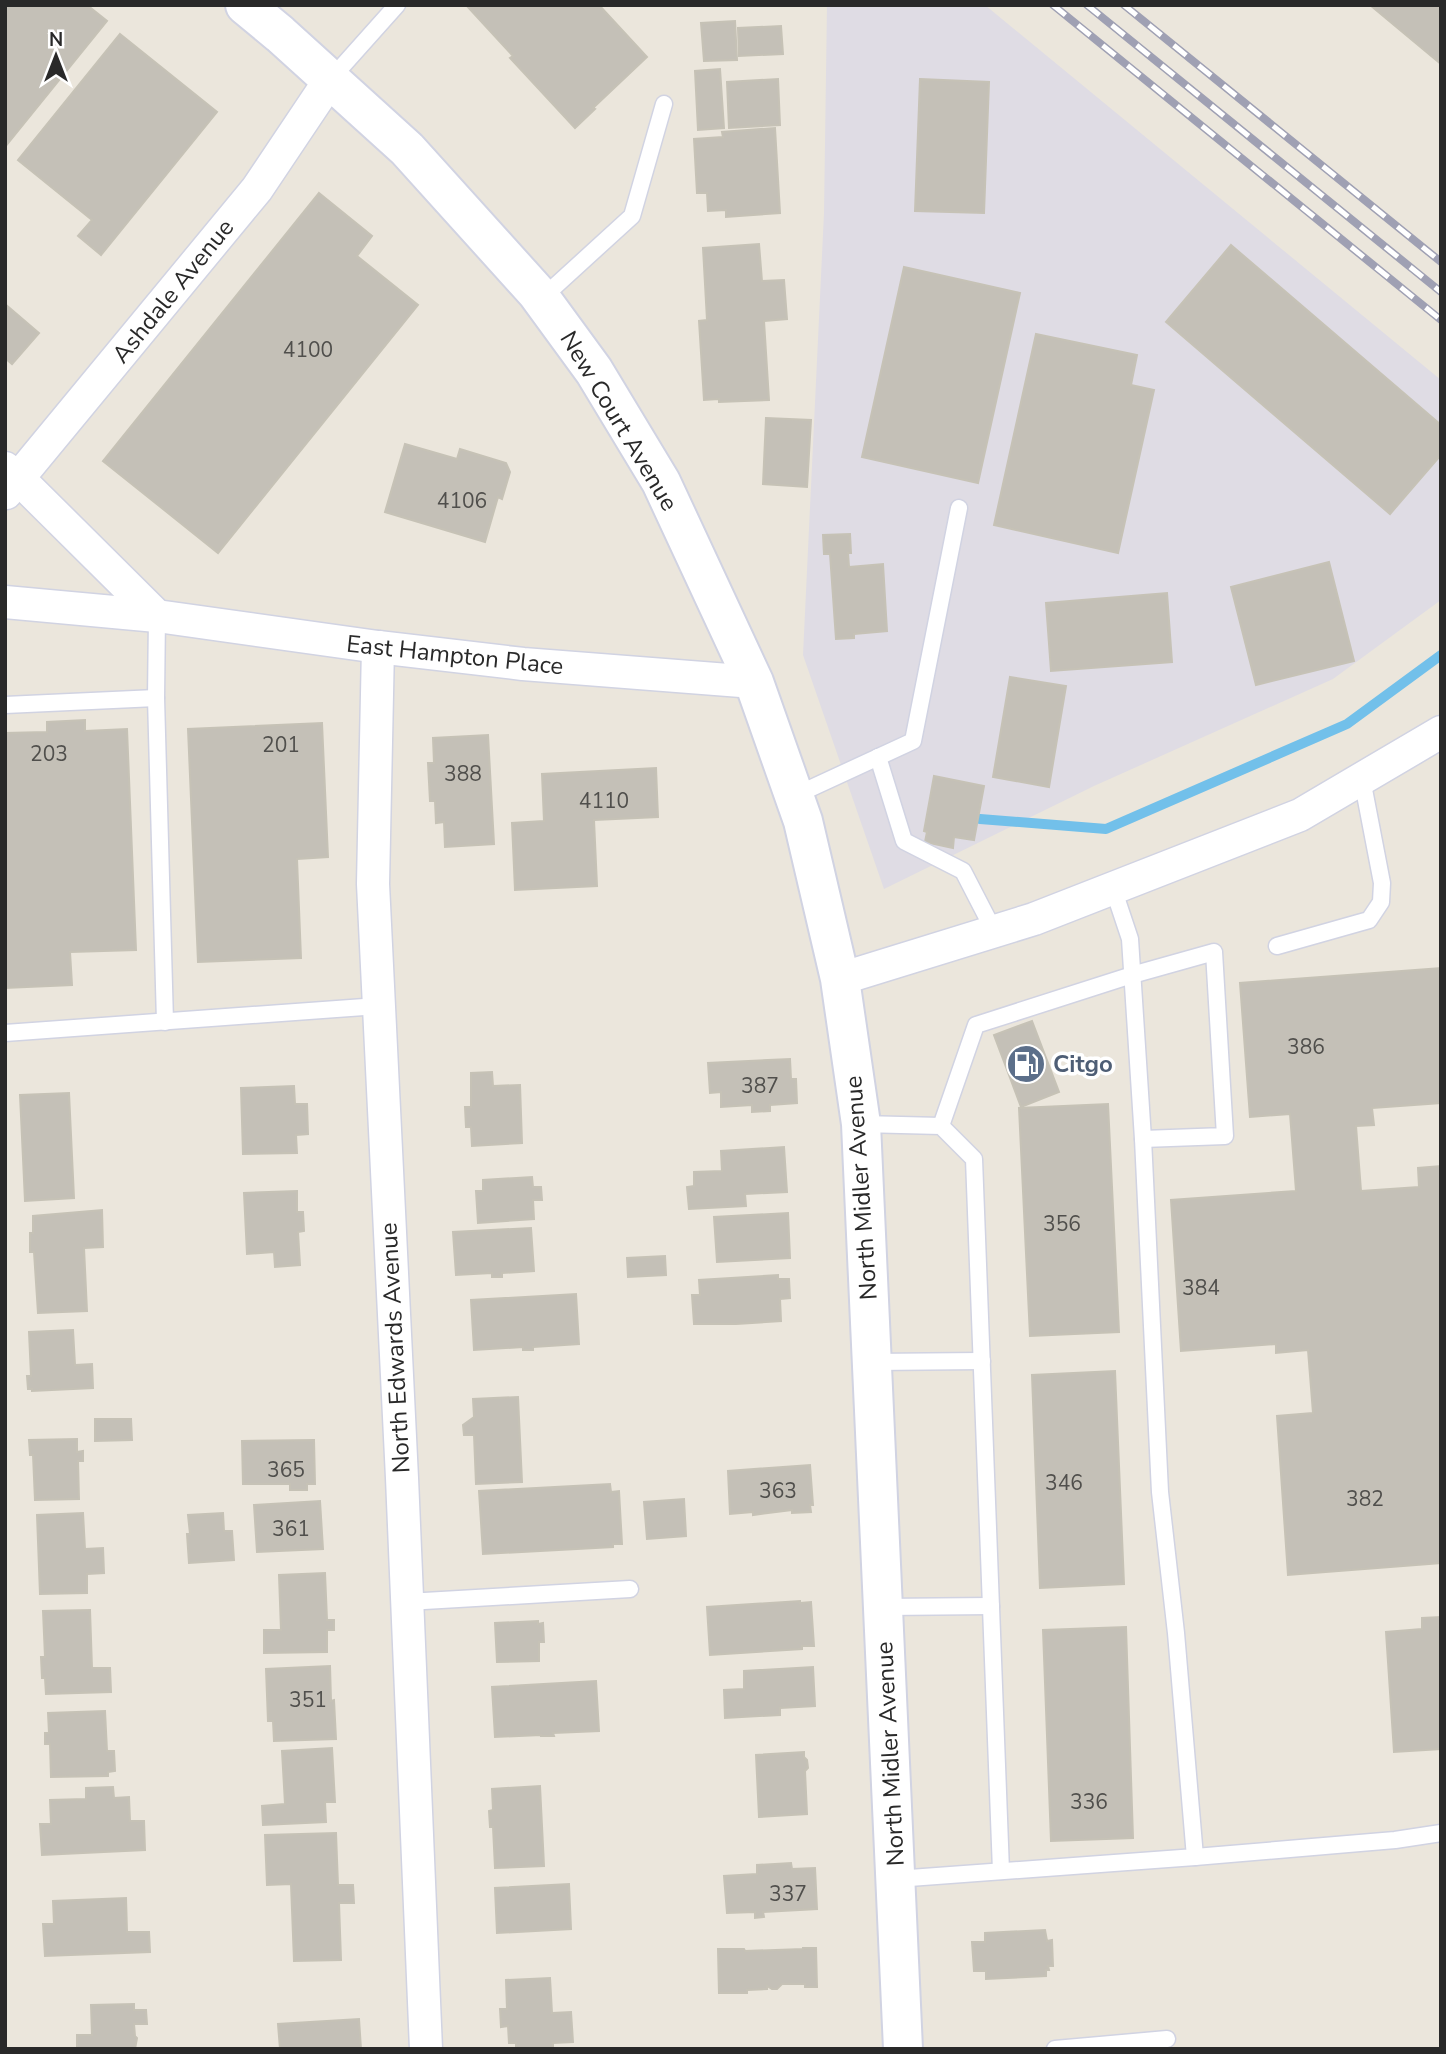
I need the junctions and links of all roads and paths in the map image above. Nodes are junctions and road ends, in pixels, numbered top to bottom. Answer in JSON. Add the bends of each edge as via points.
{"nodes":[{"id":1,"x":245,"y":5,"type":"edge"},
{"id":2,"x":397,"y":5,"type":"edge"},
{"id":3,"x":330,"y":80,"type":"junction"},
{"id":4,"x":664,"y":104,"type":"dead end"},
{"id":5,"x":541,"y":299,"type":"junction"},
{"id":6,"x":10,"y":480,"type":"edge"},
{"id":7,"x":959,"y":508,"type":"dead end"},
{"id":8,"x":5,"y":602,"type":"edge"},
{"id":9,"x":157,"y":616,"type":"junction"},
{"id":10,"x":378,"y":648,"type":"junction"},
{"id":11,"x":754,"y":682,"type":"junction"},
{"id":12,"x":156,"y":698,"type":"junction"},
{"id":13,"x":5,"y":705,"type":"edge"},
{"id":14,"x":1441,"y":732,"type":"edge"},
{"id":15,"x":878,"y":757,"type":"junction"},
{"id":16,"x":1362,"y":779,"type":"junction"},
{"id":17,"x":794,"y":796,"type":"junction"},
{"id":18,"x":1113,"y":888,"type":"junction"},
{"id":19,"x":994,"y":931,"type":"junction"},
{"id":20,"x":1277,"y":946,"type":"dead end"},
{"id":21,"x":1132,"y":975,"type":"junction"},
{"id":22,"x":840,"y":979,"type":"junction"},
{"id":23,"x":378,"y":1006,"type":"junction"},
{"id":24,"x":165,"y":1022,"type":"junction"},
{"id":25,"x":5,"y":1033,"type":"edge"},
{"id":26,"x":861,"y":1124,"type":"junction"},
{"id":27,"x":941,"y":1126,"type":"junction"},
{"id":28,"x":1143,"y":1139,"type":"junction"},
{"id":29,"x":982,"y":1361,"type":"junction"},
{"id":30,"x":872,"y":1362,"type":"junction"},
{"id":31,"x":631,"y":1589,"type":"dead end"},
{"id":32,"x":407,"y":1602,"type":"junction"},
{"id":33,"x":991,"y":1606,"type":"junction"},
{"id":34,"x":884,"y":1607,"type":"junction"},
{"id":35,"x":1441,"y":1833,"type":"edge"},
{"id":36,"x":1195,"y":1857,"type":"junction"},
{"id":37,"x":1001,"y":1871,"type":"junction"},
{"id":38,"x":896,"y":1879,"type":"junction"},
{"id":39,"x":1167,"y":2039,"type":"dead end"},
{"id":40,"x":426,"y":2049,"type":"edge"},
{"id":41,"x":903,"y":2049,"type":"edge"},
{"id":42,"x":1055,"y":2049,"type":"edge"}],
"edges":[{"from":1,"to":3,"type":"main road","name":"New Court Avenue"},
{"from":2,"to":3,"type":"lane"},
{"from":3,"to":5,"type":"main road","name":"New Court Avenue","via":[[407,149]]},
{"from":3,"to":6,"type":"street","name":"Ashdale Avenue","via":[[257,189]]},
{"from":4,"to":5,"type":"lane","via":[[632,216]]},
{"from":5,"to":11,"type":"main road","name":"New Court Avenue","via":[[594,371],[661,482]]},
{"from":6,"to":9,"type":"street"},
{"from":7,"to":15,"type":"lane","via":[[913,741]]},
{"from":8,"to":9,"type":"street","name":"East Hampton Place"},
{"from":9,"to":10,"type":"street","name":"East Hampton Place"},
{"from":9,"to":12,"type":"lane"},
{"from":10,"to":11,"type":"street","name":"East Hampton Place"},
{"from":10,"to":23,"type":"street","name":"North Edwards Avenue","via":[[373,884]]},
{"from":11,"to":17,"type":"main road","name":"New Court Avenue"},
{"from":12,"to":13,"type":"lane"},
{"from":12,"to":24,"type":"lane"},
{"from":14,"to":16,"type":"street"},
{"from":15,"to":17,"type":"lane"},
{"from":15,"to":19,"type":"lane","via":[[904,841],[963,871]]},
{"from":16,"to":18,"type":"street","via":[[1300,815]]},
{"from":16,"to":20,"type":"lane","via":[[1382,883],[1381,902],[1369,920]]},
{"from":17,"to":22,"type":"main road","name":"New Court Avenue"},
{"from":18,"to":19,"type":"street"},
{"from":18,"to":21,"type":"lane","via":[[1130,939]]},
{"from":19,"to":22,"type":"street"},
{"from":21,"to":27,"type":"lane","via":[[976,1025]]},
{"from":21,"to":28,"type":"lane"},
{"from":21,"to":28,"type":"lane","via":[[1214,952],[1225,1136]]},
{"from":22,"to":26,"type":"main road","name":"North Midler Avenue"},
{"from":23,"to":24,"type":"lane"},
{"from":23,"to":32,"type":"street","name":"North Edwards Avenue"},
{"from":24,"to":25,"type":"lane"},
{"from":26,"to":27,"type":"lane"},
{"from":26,"to":30,"type":"main road","name":"North Midler Avenue"},
{"from":27,"to":29,"type":"lane","via":[[974,1159]]},
{"from":28,"to":36,"type":"lane","via":[[1160,1492]]},
{"from":29,"to":30,"type":"lane"},
{"from":29,"to":33,"type":"lane"},
{"from":30,"to":34,"type":"main road","name":"North Midler Avenue"},
{"from":31,"to":32,"type":"lane"},
{"from":32,"to":40,"type":"street","name":"North Edwards Avenue"},
{"from":33,"to":34,"type":"lane"},
{"from":33,"to":37,"type":"lane"},
{"from":34,"to":38,"type":"main road","name":"North Midler Avenue"},
{"from":35,"to":36,"type":"lane"},
{"from":36,"to":37,"type":"lane"},
{"from":37,"to":38,"type":"lane"},
{"from":38,"to":41,"type":"main road","name":"North Midler Avenue"},
{"from":39,"to":42,"type":"lane"}]}
